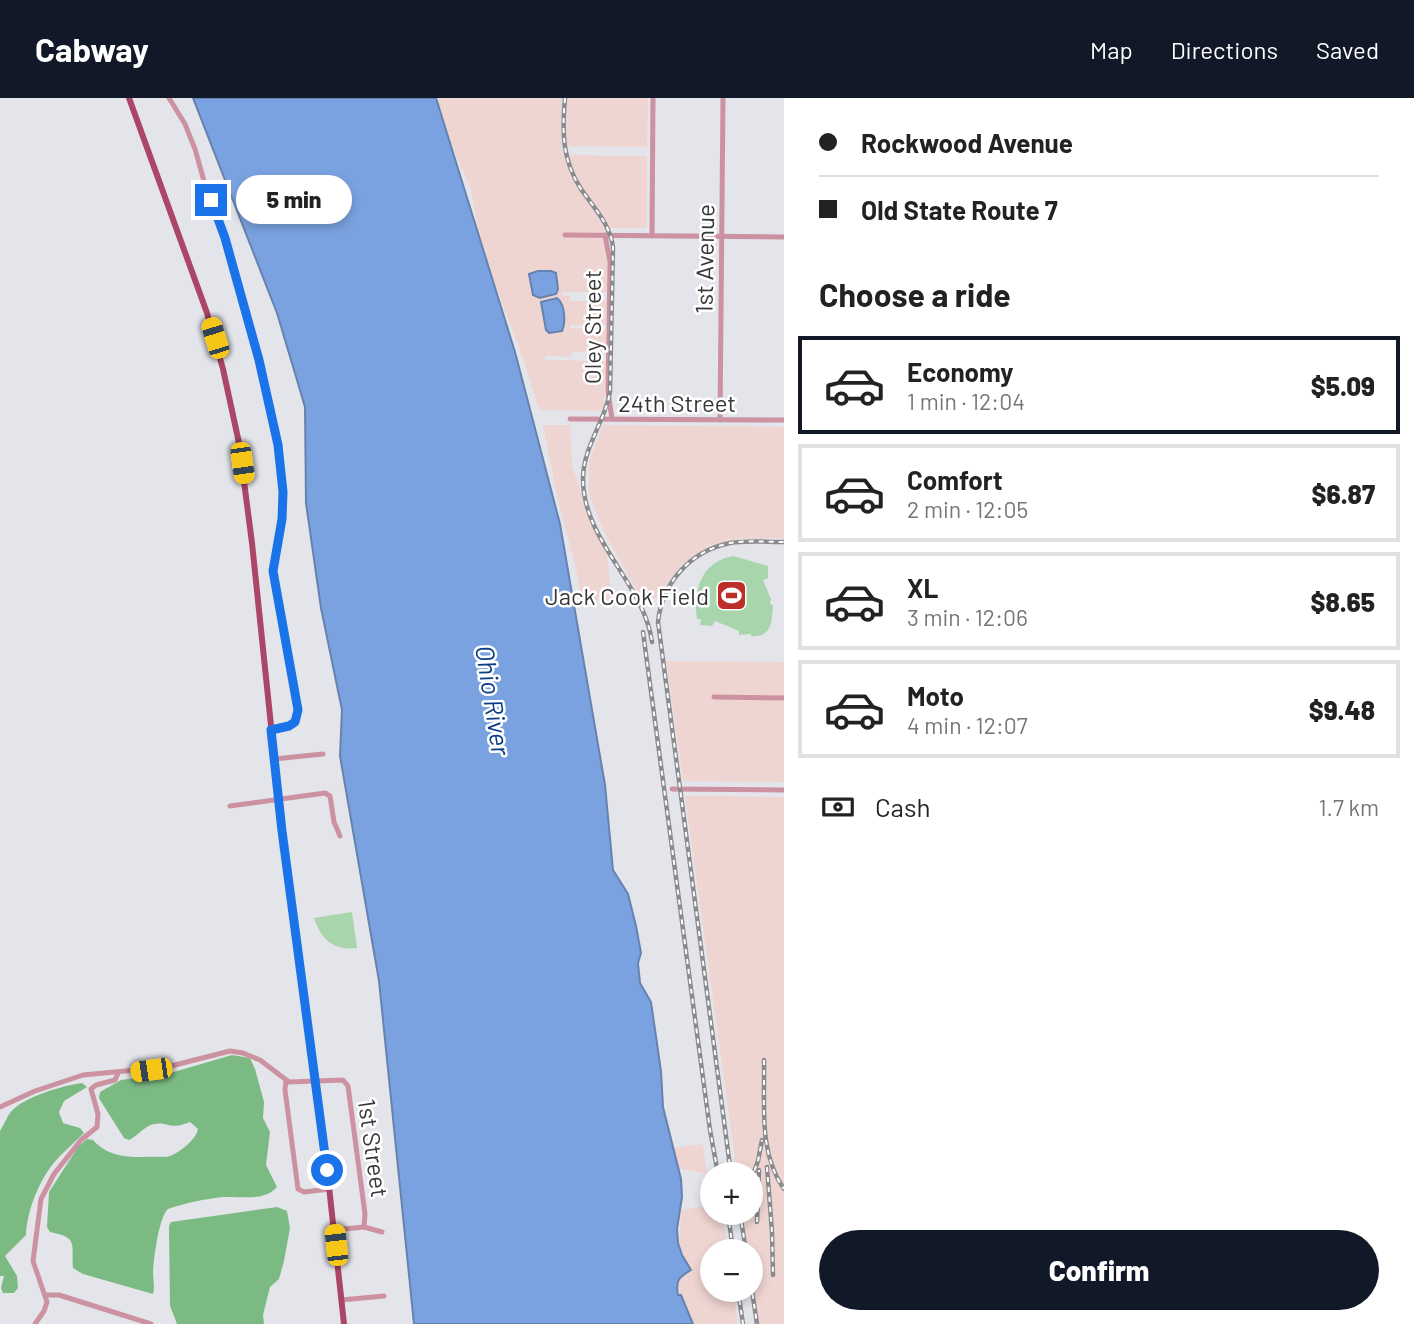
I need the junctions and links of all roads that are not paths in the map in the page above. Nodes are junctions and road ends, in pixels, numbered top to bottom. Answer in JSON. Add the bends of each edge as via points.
{"nodes":[{"id":1,"x":130,"y":98,"type":"edge"},
{"id":2,"x":169,"y":98,"type":"edge"},
{"id":3,"x":653,"y":98,"type":"edge"},
{"id":4,"x":723,"y":98,"type":"edge"},
{"id":5,"x":565,"y":235,"type":"dead end"},
{"id":6,"x":605,"y":235,"type":"junction"},
{"id":7,"x":652,"y":236,"type":"junction"},
{"id":8,"x":722,"y":237,"type":"junction"},
{"id":9,"x":784,"y":237,"type":"edge"},
{"id":10,"x":570,"y":419,"type":"dead end"},
{"id":11,"x":612,"y":419,"type":"junction"},
{"id":12,"x":720,"y":420,"type":"junction"},
{"id":13,"x":784,"y":420,"type":"edge"},
{"id":14,"x":714,"y":697,"type":"dead end"},
{"id":15,"x":784,"y":698,"type":"edge"},
{"id":16,"x":271,"y":730,"type":"junction"},
{"id":17,"x":323,"y":754,"type":"dead end"},
{"id":18,"x":274,"y":759,"type":"junction"},
{"id":19,"x":672,"y":789,"type":"dead end"},
{"id":20,"x":784,"y":790,"type":"edge"},
{"id":21,"x":278,"y":799,"type":"junction"},
{"id":22,"x":230,"y":806,"type":"dead end"},
{"id":23,"x":340,"y":836,"type":"dead end"},
{"id":24,"x":118,"y":1073,"type":"junction"},
{"id":25,"x":286,"y":1081,"type":"junction"},
{"id":26,"x":316,"y":1081,"type":"junction"},
{"id":27,"x":0,"y":1107,"type":"edge"},
{"id":28,"x":330,"y":1189,"type":"junction"},
{"id":29,"x":364,"y":1227,"type":"junction"},
{"id":30,"x":334,"y":1230,"type":"junction"},
{"id":31,"x":382,"y":1232,"type":"dead end"},
{"id":32,"x":46,"y":1295,"type":"junction"},
{"id":33,"x":384,"y":1296,"type":"dead end"},
{"id":34,"x":341,"y":1300,"type":"junction"},
{"id":35,"x":35,"y":1324,"type":"edge"},
{"id":36,"x":151,"y":1324,"type":"edge"},
{"id":37,"x":344,"y":1324,"type":"edge"}],
"edges":[{"from":1,"to":16,"type":"main road","via":[[207,313],[230,400],[247,502]]},
{"from":2,"to":16,"type":"street","via":[[195,149],[225,238],[278,445],[282,519],[273,571],[298,710],[295,722]]},
{"from":3,"to":7,"type":"street"},
{"from":4,"to":8,"type":"street","name":"1st Avenue"},
{"from":5,"to":6,"type":"street"},
{"from":6,"to":7,"type":"street"},
{"from":6,"to":11,"type":"street","name":"Oley Street","via":[[610,262],[608,391]]},
{"from":7,"to":8,"type":"street"},
{"from":8,"to":9,"type":"street"},
{"from":8,"to":12,"type":"street","name":"1st Avenue"},
{"from":10,"to":11,"type":"street","name":"24th Street"},
{"from":11,"to":12,"type":"street","name":"24th Street"},
{"from":12,"to":13,"type":"street","name":"24th Street"},
{"from":14,"to":15,"type":"street"},
{"from":16,"to":18,"type":"main road"},
{"from":17,"to":18,"type":"street"},
{"from":18,"to":21,"type":"main road"},
{"from":19,"to":20,"type":"street"},
{"from":21,"to":22,"type":"street"},
{"from":21,"to":23,"type":"street","via":[[327,794]]},
{"from":21,"to":26,"type":"main road"},
{"from":24,"to":25,"type":"street","via":[[236,1051],[260,1060]]},
{"from":24,"to":27,"type":"street","via":[[83,1075]]},
{"from":24,"to":32,"type":"street","via":[[114,1080],[92,1088],[97,1127],[51,1178],[41,1199],[33,1261]]},
{"from":25,"to":26,"type":"street"},
{"from":25,"to":28,"type":"street","via":[[298,1189]]},
{"from":26,"to":28,"type":"main road"},
{"from":26,"to":29,"type":"street","name":"1st Street","via":[[338,1079],[348,1086]]},
{"from":28,"to":30,"type":"main road"},
{"from":29,"to":30,"type":"street","name":"1st Street"},
{"from":29,"to":31,"type":"street"},
{"from":30,"to":34,"type":"main road"},
{"from":32,"to":35,"type":"street","via":[[46,1306]]},
{"from":32,"to":36,"type":"street"},
{"from":33,"to":34,"type":"street"},
{"from":34,"to":37,"type":"main road"}]}
